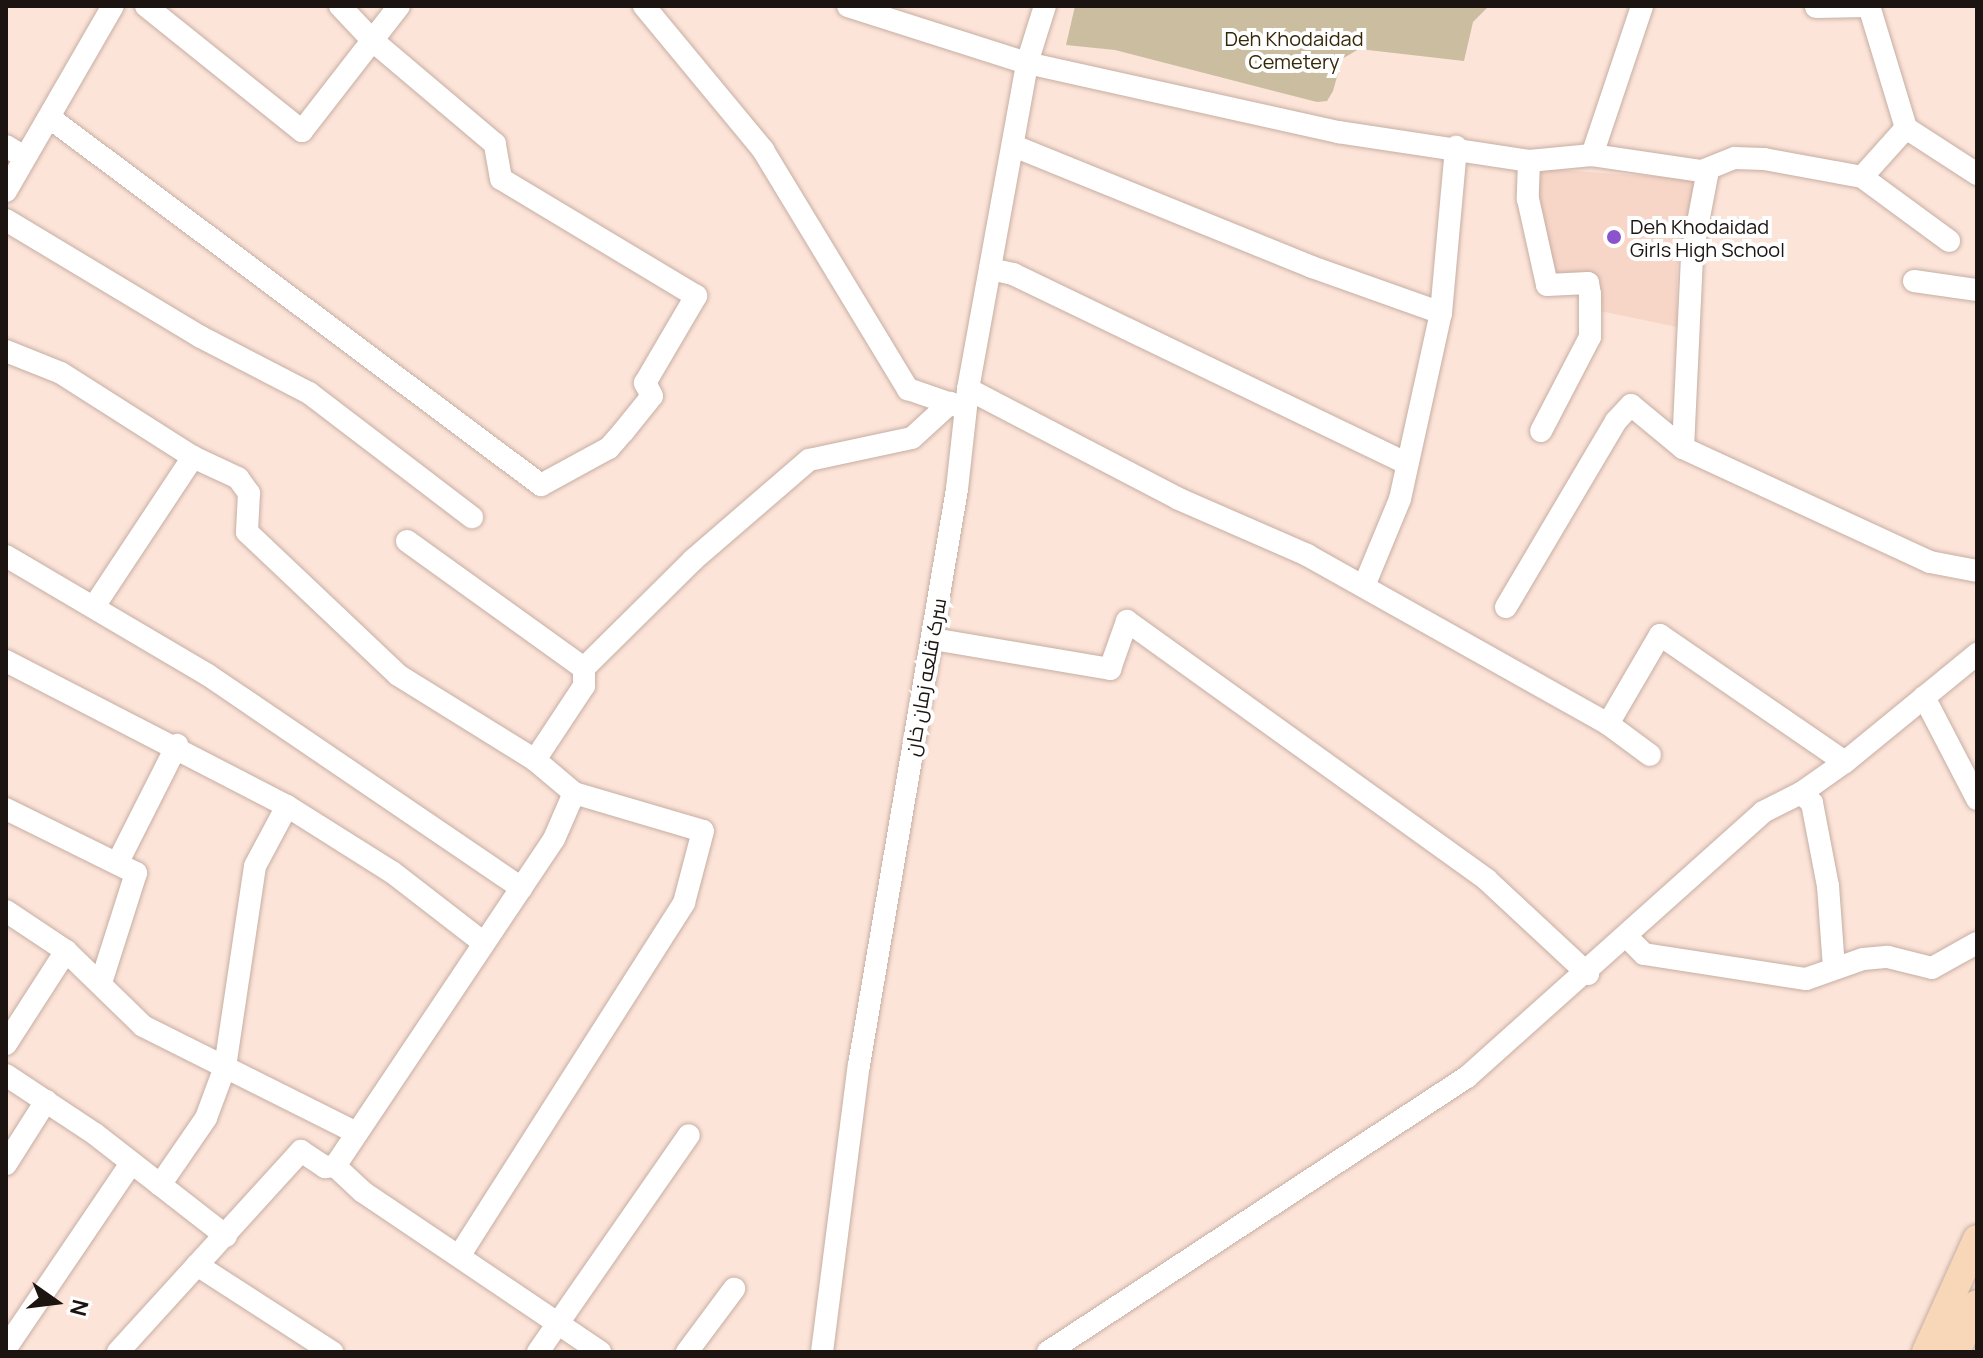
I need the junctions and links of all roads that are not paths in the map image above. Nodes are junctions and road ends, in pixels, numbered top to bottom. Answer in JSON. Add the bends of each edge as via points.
{"nodes":[{"id":1,"x":113,"y":6,"type":"edge"},
{"id":2,"x":146,"y":6,"type":"edge"},
{"id":3,"x":340,"y":6,"type":"edge"},
{"id":4,"x":399,"y":6,"type":"edge"},
{"id":5,"x":644,"y":6,"type":"edge"},
{"id":6,"x":848,"y":6,"type":"edge"},
{"id":7,"x":1045,"y":6,"type":"edge"},
{"id":8,"x":1642,"y":6,"type":"edge"},
{"id":9,"x":1869,"y":6,"type":"edge"},
{"id":10,"x":1816,"y":7,"type":"edge"},
{"id":11,"x":373,"y":41,"type":"junction"},
{"id":12,"x":1027,"y":63,"type":"junction"},
{"id":13,"x":50,"y":118,"type":"junction"},
{"id":14,"x":1906,"y":128,"type":"junction"},
{"id":15,"x":1014,"y":146,"type":"junction"},
{"id":16,"x":1456,"y":147,"type":"junction"},
{"id":17,"x":15,"y":152,"type":"edge"},
{"id":18,"x":1592,"y":155,"type":"junction"},
{"id":19,"x":1529,"y":161,"type":"junction"},
{"id":20,"x":1702,"y":171,"type":"junction"},
{"id":21,"x":1977,"y":174,"type":"edge"},
{"id":22,"x":1862,"y":177,"type":"junction"},
{"id":23,"x":6,"y":191,"type":"edge"},
{"id":24,"x":6,"y":220,"type":"edge"},
{"id":25,"x":1949,"y":241,"type":"dead end"},
{"id":26,"x":990,"y":269,"type":"junction"},
{"id":27,"x":1914,"y":281,"type":"dead end"},
{"id":28,"x":1977,"y":290,"type":"edge"},
{"id":29,"x":1441,"y":313,"type":"junction"},
{"id":30,"x":6,"y":351,"type":"edge"},
{"id":31,"x":961,"y":400,"type":"junction"},
{"id":32,"x":1541,"y":431,"type":"dead end"},
{"id":33,"x":1683,"y":448,"type":"junction"},
{"id":34,"x":193,"y":457,"type":"junction"},
{"id":35,"x":1405,"y":463,"type":"junction"},
{"id":36,"x":472,"y":517,"type":"dead end"},
{"id":37,"x":407,"y":541,"type":"dead end"},
{"id":38,"x":6,"y":556,"type":"edge"},
{"id":39,"x":1977,"y":571,"type":"edge"},
{"id":40,"x":1364,"y":586,"type":"junction"},
{"id":41,"x":95,"y":605,"type":"junction"},
{"id":42,"x":1506,"y":607,"type":"dead end"},
{"id":43,"x":933,"y":639,"type":"junction"},
{"id":44,"x":1977,"y":654,"type":"edge"},
{"id":45,"x":6,"y":661,"type":"edge"},
{"id":46,"x":584,"y":668,"type":"junction"},
{"id":47,"x":1924,"y":697,"type":"junction"},
{"id":48,"x":1608,"y":724,"type":"junction"},
{"id":49,"x":177,"y":745,"type":"junction"},
{"id":50,"x":1650,"y":755,"type":"dead end"},
{"id":51,"x":535,"y":760,"type":"junction"},
{"id":52,"x":1845,"y":762,"type":"junction"},
{"id":53,"x":574,"y":793,"type":"junction"},
{"id":54,"x":1801,"y":793,"type":"junction"},
{"id":55,"x":1977,"y":799,"type":"edge"},
{"id":56,"x":287,"y":806,"type":"junction"},
{"id":57,"x":6,"y":809,"type":"edge"},
{"id":58,"x":119,"y":860,"type":"junction"},
{"id":59,"x":521,"y":888,"type":"junction"},
{"id":60,"x":6,"y":911,"type":"edge"},
{"id":61,"x":1626,"y":936,"type":"junction"},
{"id":62,"x":484,"y":943,"type":"junction"},
{"id":63,"x":1977,"y":943,"type":"edge"},
{"id":64,"x":66,"y":951,"type":"junction"},
{"id":65,"x":1834,"y":967,"type":"junction"},
{"id":66,"x":1588,"y":974,"type":"junction"},
{"id":67,"x":101,"y":983,"type":"junction"},
{"id":68,"x":6,"y":1044,"type":"edge"},
{"id":69,"x":225,"y":1067,"type":"junction"},
{"id":70,"x":6,"y":1075,"type":"edge"},
{"id":71,"x":46,"y":1101,"type":"junction"},
{"id":72,"x":357,"y":1133,"type":"junction"},
{"id":73,"x":689,"y":1135,"type":"dead end"},
{"id":74,"x":6,"y":1164,"type":"edge"},
{"id":75,"x":130,"y":1165,"type":"junction"},
{"id":76,"x":335,"y":1166,"type":"junction"},
{"id":77,"x":160,"y":1185,"type":"junction"},
{"id":78,"x":226,"y":1236,"type":"junction"},
{"id":79,"x":1977,"y":1239,"type":"edge"},
{"id":80,"x":461,"y":1253,"type":"junction"},
{"id":81,"x":197,"y":1265,"type":"junction"},
{"id":82,"x":734,"y":1289,"type":"dead end"},
{"id":83,"x":1977,"y":1304,"type":"edge"},
{"id":84,"x":558,"y":1322,"type":"junction"},
{"id":85,"x":6,"y":1348,"type":"edge"},
{"id":86,"x":118,"y":1352,"type":"edge"},
{"id":87,"x":332,"y":1352,"type":"edge"},
{"id":88,"x":538,"y":1352,"type":"edge"},
{"id":89,"x":600,"y":1352,"type":"edge"},
{"id":90,"x":687,"y":1352,"type":"edge"},
{"id":91,"x":822,"y":1352,"type":"edge"},
{"id":92,"x":1048,"y":1352,"type":"edge"},
{"id":93,"x":1926,"y":1352,"type":"edge"},
{"id":94,"x":1956,"y":1352,"type":"edge"}],
"edges":[{"from":1,"to":13,"type":"street"},
{"from":2,"to":11,"type":"street","via":[[302,131]]},
{"from":3,"to":11,"type":"street"},
{"from":4,"to":11,"type":"street"},
{"from":5,"to":31,"type":"street","via":[[763,150],[908,389]]},
{"from":6,"to":12,"type":"street"},
{"from":7,"to":12,"type":"street","name":"سرک قلعه زمان خان"},
{"from":8,"to":18,"type":"street"},
{"from":9,"to":10,"type":"street"},
{"from":9,"to":14,"type":"street"},
{"from":11,"to":13,"type":"street","via":[[495,144],[501,179],[696,296],[645,383],[652,396],[623,432],[609,448],[541,485]]},
{"from":12,"to":15,"type":"street","name":"سرک قلعه زمان خان"},
{"from":12,"to":16,"type":"street","via":[[1338,132]]},
{"from":13,"to":17,"type":"street"},
{"from":14,"to":21,"type":"street"},
{"from":14,"to":22,"type":"street"},
{"from":15,"to":26,"type":"street","name":"سرک قلعه زمان خان"},
{"from":15,"to":29,"type":"street","via":[[1312,267]]},
{"from":16,"to":19,"type":"street"},
{"from":16,"to":29,"type":"street"},
{"from":17,"to":23,"type":"street"},
{"from":18,"to":19,"type":"street"},
{"from":18,"to":20,"type":"street"},
{"from":19,"to":32,"type":"street","via":[[1528,199],[1547,285],[1588,283],[1590,294],[1590,337]]},
{"from":20,"to":22,"type":"street","via":[[1735,158],[1764,159]]},
{"from":20,"to":33,"type":"street","via":[[1707,175],[1692,254]]},
{"from":22,"to":25,"type":"street"},
{"from":24,"to":36,"type":"street","via":[[201,337],[309,393]]},
{"from":26,"to":31,"type":"street","name":"سرک قلعه زمان خان"},
{"from":26,"to":35,"type":"street","via":[[1013,274]]},
{"from":27,"to":28,"type":"street"},
{"from":29,"to":35,"type":"street"},
{"from":30,"to":34,"type":"street","via":[[61,373]]},
{"from":31,"to":40,"type":"street","via":[[1307,555]]},
{"from":31,"to":43,"type":"street","name":"سرک قلعه زمان خان"},
{"from":31,"to":46,"type":"street","via":[[912,438],[809,460],[693,560]]},
{"from":33,"to":39,"type":"street","via":[[1917,556]]},
{"from":33,"to":42,"type":"street","via":[[1631,405],[1616,421]]},
{"from":34,"to":41,"type":"street"},
{"from":34,"to":51,"type":"street","via":[[238,478],[249,493],[247,532],[398,675]]},
{"from":35,"to":40,"type":"street","via":[[1400,499]]},
{"from":37,"to":46,"type":"street"},
{"from":38,"to":41,"type":"street"},
{"from":40,"to":48,"type":"street"},
{"from":41,"to":59,"type":"street","via":[[208,675]]},
{"from":43,"to":66,"type":"street","via":[[1110,669],[1127,621],[1487,880]]},
{"from":43,"to":91,"type":"street","name":"سرک قلعه زمان خان","via":[[893,846]]},
{"from":44,"to":47,"type":"street"},
{"from":45,"to":49,"type":"street"},
{"from":46,"to":51,"type":"street","via":[[584,686]]},
{"from":47,"to":52,"type":"street"},
{"from":47,"to":55,"type":"street"},
{"from":48,"to":50,"type":"street"},
{"from":48,"to":52,"type":"street","via":[[1660,635]]},
{"from":49,"to":56,"type":"street"},
{"from":49,"to":58,"type":"street"},
{"from":51,"to":53,"type":"street"},
{"from":52,"to":54,"type":"street"},
{"from":53,"to":59,"type":"street","via":[[554,839]]},
{"from":53,"to":80,"type":"street","via":[[703,831],[684,903]]},
{"from":54,"to":61,"type":"street","via":[[1763,812]]},
{"from":54,"to":65,"type":"street","via":[[1812,803],[1823,858]]},
{"from":56,"to":62,"type":"street","via":[[392,872]]},
{"from":56,"to":69,"type":"street","via":[[255,866]]},
{"from":57,"to":58,"type":"street"},
{"from":58,"to":67,"type":"street","via":[[136,873]]},
{"from":59,"to":62,"type":"street"},
{"from":60,"to":64,"type":"street"},
{"from":61,"to":65,"type":"street","via":[[1644,954],[1712,966],[1806,979]]},
{"from":61,"to":66,"type":"street"},
{"from":62,"to":72,"type":"street"},
{"from":63,"to":65,"type":"street","via":[[1932,968],[1888,957]]},
{"from":64,"to":67,"type":"street"},
{"from":64,"to":68,"type":"street"},
{"from":66,"to":92,"type":"street","via":[[1574,978],[1467,1077]]},
{"from":67,"to":69,"type":"street","via":[[143,1026]]},
{"from":69,"to":72,"type":"street"},
{"from":69,"to":77,"type":"street","via":[[206,1118]]},
{"from":70,"to":71,"type":"street"},
{"from":71,"to":74,"type":"street"},
{"from":71,"to":75,"type":"street"},
{"from":72,"to":76,"type":"street"},
{"from":73,"to":84,"type":"street"},
{"from":75,"to":77,"type":"street"},
{"from":75,"to":85,"type":"street"},
{"from":76,"to":78,"type":"street","via":[[325,1167],[301,1151]]},
{"from":76,"to":80,"type":"street","via":[[363,1192]]},
{"from":77,"to":78,"type":"street"},
{"from":78,"to":81,"type":"street"},
{"from":79,"to":93,"type":"main road"},
{"from":80,"to":84,"type":"street"},
{"from":81,"to":86,"type":"street"},
{"from":81,"to":87,"type":"street"},
{"from":82,"to":90,"type":"street"},
{"from":83,"to":94,"type":"main road"},
{"from":84,"to":88,"type":"street"},
{"from":84,"to":89,"type":"street"}]}
